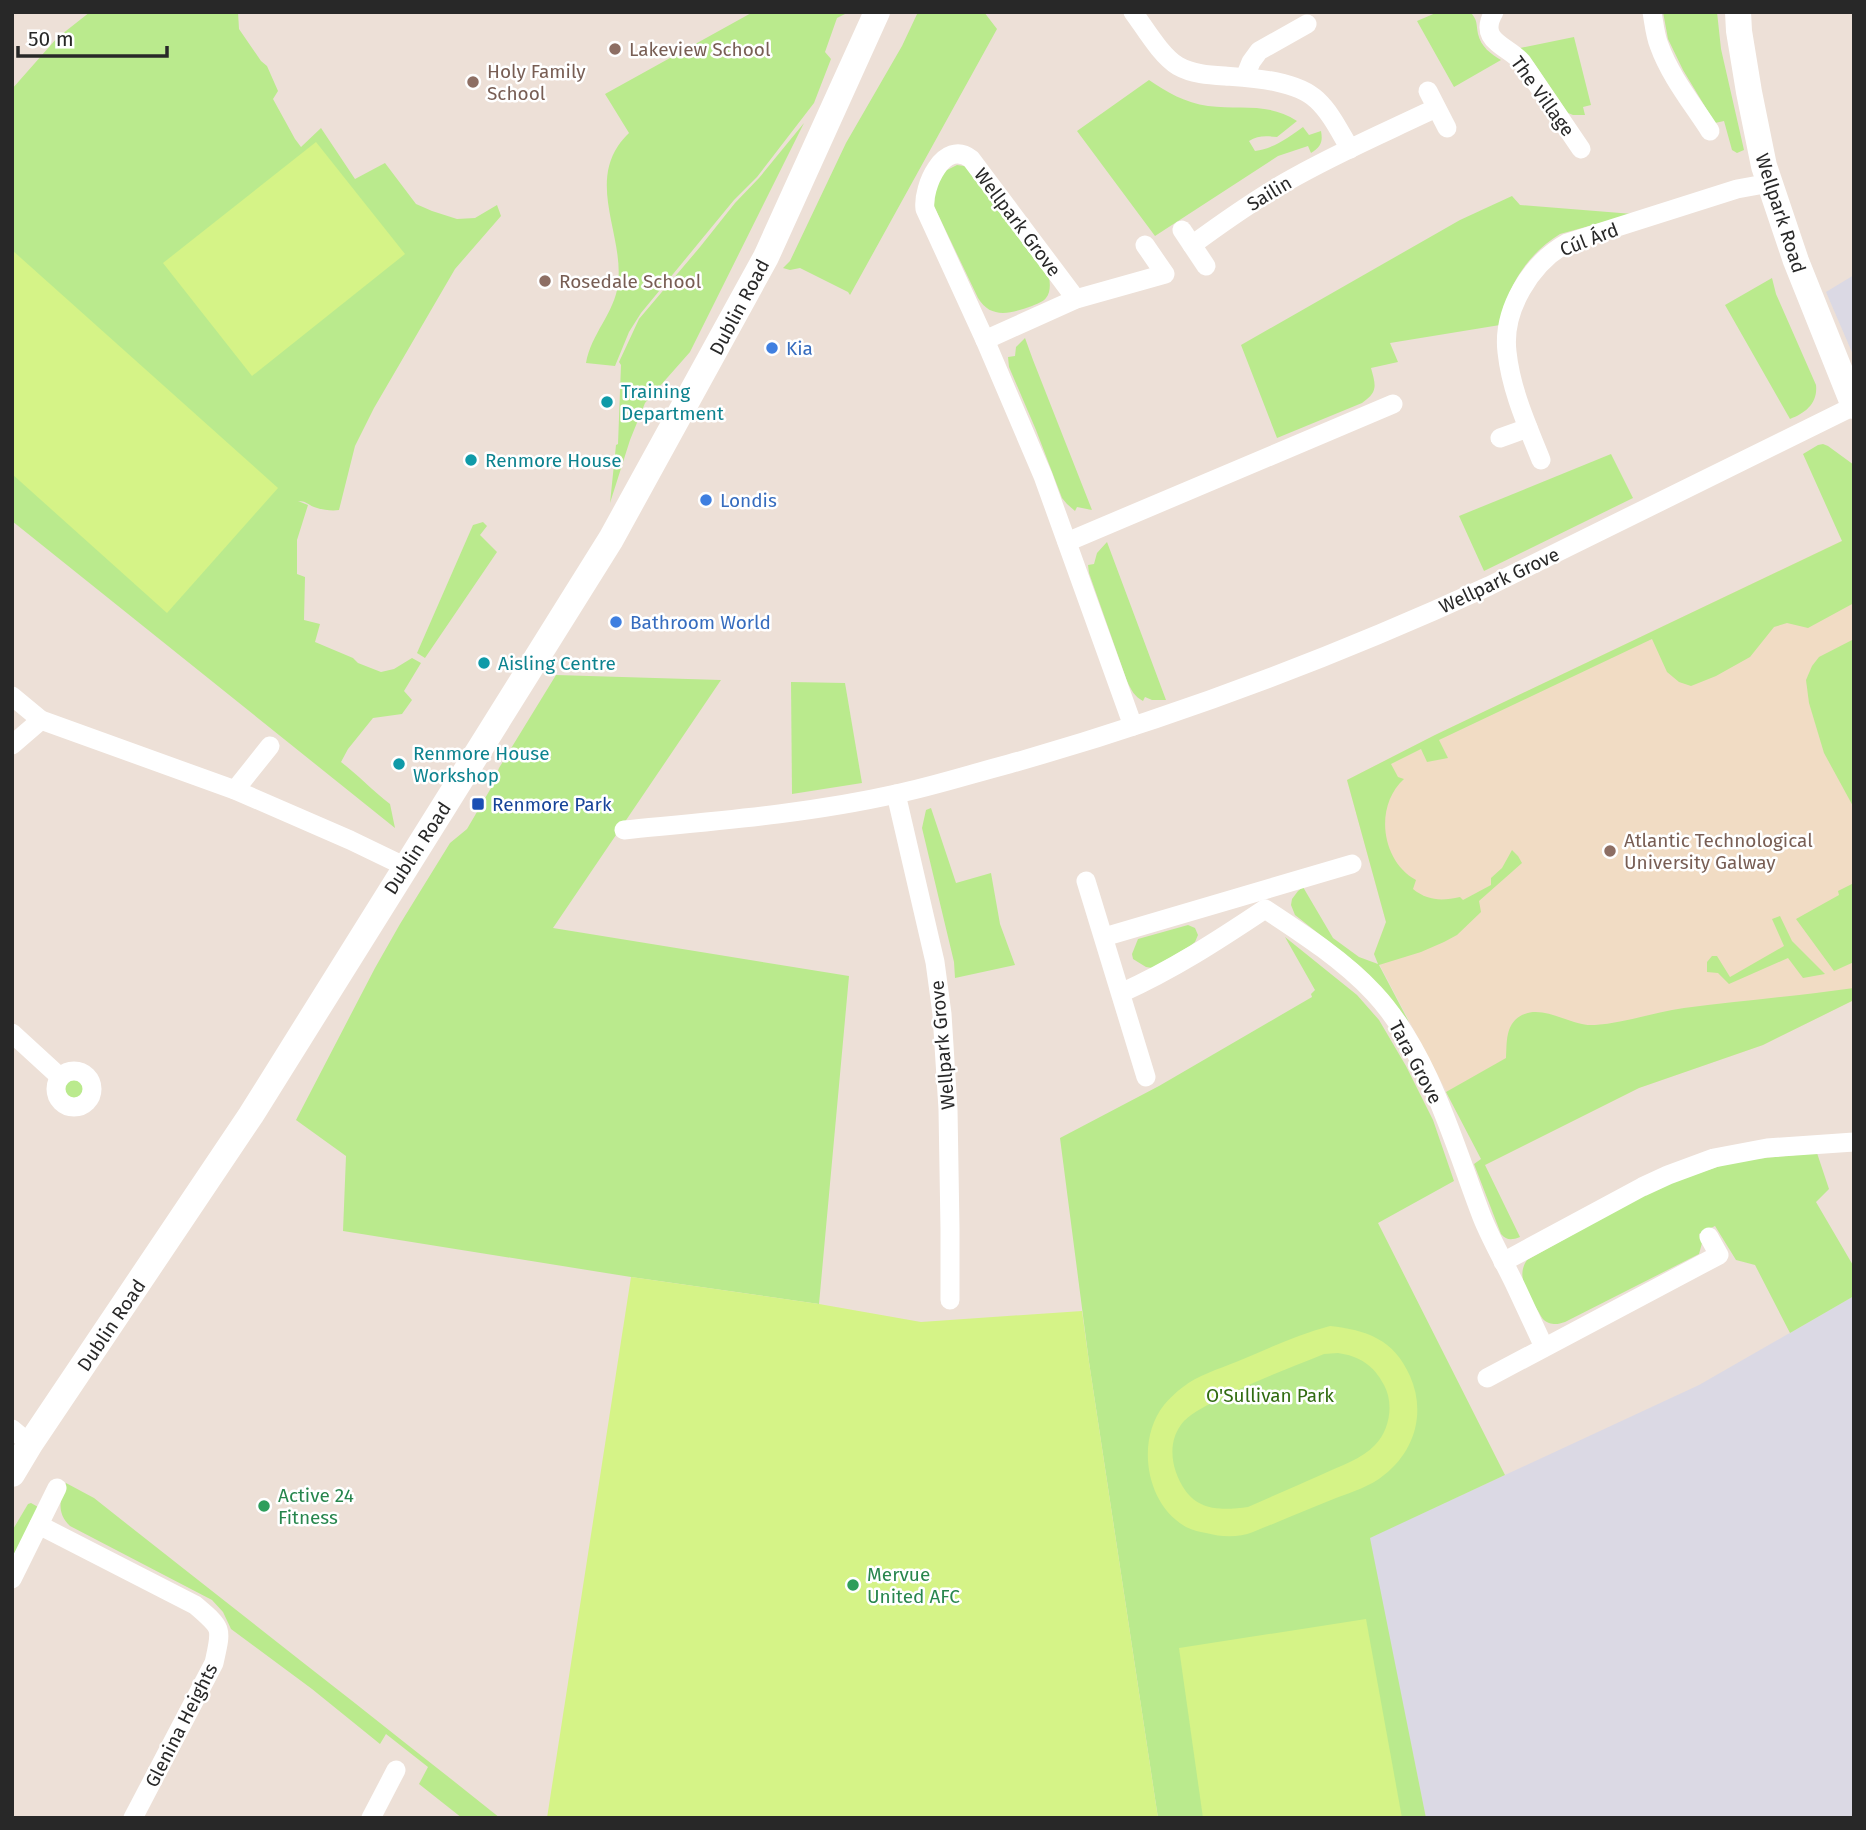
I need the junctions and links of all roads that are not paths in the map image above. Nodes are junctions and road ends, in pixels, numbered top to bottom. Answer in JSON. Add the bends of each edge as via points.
{"nodes":[{"id":1,"x":877,"y":12,"type":"edge"},
{"id":2,"x":1133,"y":12,"type":"edge"},
{"id":3,"x":1494,"y":12,"type":"edge"},
{"id":4,"x":1652,"y":12,"type":"edge"},
{"id":5,"x":1738,"y":12,"type":"edge"},
{"id":6,"x":1307,"y":24,"type":"dead end"},
{"id":7,"x":1245,"y":77,"type":"junction"},
{"id":8,"x":1447,"y":128,"type":"dead end"},
{"id":9,"x":1710,"y":131,"type":"dead end"},
{"id":10,"x":1350,"y":149,"type":"junction"},
{"id":11,"x":1581,"y":149,"type":"dead end"},
{"id":12,"x":1770,"y":183,"type":"junction"},
{"id":13,"x":1145,"y":245,"type":"dead end"},
{"id":14,"x":1206,"y":265,"type":"dead end"},
{"id":15,"x":1076,"y":299,"type":"junction"},
{"id":16,"x":985,"y":340,"type":"junction"},
{"id":17,"x":1392,"y":404,"type":"dead end"},
{"id":18,"x":1854,"y":406,"type":"edge"},
{"id":19,"x":1528,"y":428,"type":"junction"},
{"id":20,"x":1500,"y":438,"type":"dead end"},
{"id":21,"x":1541,"y":460,"type":"dead end"},
{"id":22,"x":1067,"y":542,"type":"junction"},
{"id":23,"x":12,"y":696,"type":"edge"},
{"id":24,"x":41,"y":720,"type":"junction"},
{"id":25,"x":1133,"y":726,"type":"junction"},
{"id":26,"x":12,"y":745,"type":"edge"},
{"id":27,"x":270,"y":746,"type":"dead end"},
{"id":28,"x":236,"y":790,"type":"junction"},
{"id":29,"x":896,"y":794,"type":"junction"},
{"id":30,"x":624,"y":830,"type":"dead end"},
{"id":31,"x":1352,"y":864,"type":"dead end"},
{"id":32,"x":406,"y":867,"type":"junction"},
{"id":33,"x":1086,"y":881,"type":"dead end"},
{"id":34,"x":1263,"y":900,"type":"junction"},
{"id":35,"x":1104,"y":937,"type":"junction"},
{"id":36,"x":1121,"y":993,"type":"junction"},
{"id":37,"x":12,"y":1033,"type":"edge"},
{"id":38,"x":60,"y":1077,"type":"dead end"},
{"id":39,"x":1146,"y":1077,"type":"dead end"},
{"id":40,"x":1854,"y":1142,"type":"edge"},
{"id":41,"x":1709,"y":1237,"type":"dead end"},
{"id":42,"x":1503,"y":1262,"type":"junction"},
{"id":43,"x":950,"y":1300,"type":"dead end"},
{"id":44,"x":1544,"y":1347,"type":"junction"},
{"id":45,"x":1487,"y":1378,"type":"dead end"},
{"id":46,"x":21,"y":1437,"type":"edge"},
{"id":47,"x":12,"y":1474,"type":"edge"},
{"id":48,"x":57,"y":1488,"type":"dead end"},
{"id":49,"x":39,"y":1525,"type":"junction"},
{"id":50,"x":12,"y":1579,"type":"edge"},
{"id":51,"x":396,"y":1770,"type":"dead end"},
{"id":52,"x":133,"y":1818,"type":"edge"},
{"id":53,"x":371,"y":1818,"type":"edge"}],
"edges":[{"from":1,"to":32,"type":"main road","name":"Dublin Road","via":[[766,257],[705,370],[587,581]]},
{"from":2,"to":7,"type":"street","via":[[1175,65],[1202,74]]},
{"from":3,"to":11,"type":"street","name":"The Village","via":[[1488,25],[1490,34],[1522,62]]},
{"from":4,"to":9,"type":"street","via":[[1666,61]]},
{"from":5,"to":12,"type":"main road","name":"Wellpark Road","via":[[1759,149]]},
{"from":6,"to":7,"type":"street","via":[[1259,51]]},
{"from":7,"to":10,"type":"street","via":[[1294,87],[1315,97]]},
{"from":8,"to":10,"type":"street","name":"Sailin","via":[[1432,99]]},
{"from":10,"to":14,"type":"street","name":"Sailin","via":[[1187,238]]},
{"from":12,"to":18,"type":"main road","name":"Wellpark Road"},
{"from":12,"to":19,"type":"street","name":"Cúl Árd","via":[[1737,189],[1579,239],[1556,249],[1540,264],[1520,292],[1506,341]]},
{"from":13,"to":15,"type":"street","name":"Wellpark Grove","via":[[1165,274]]},
{"from":15,"to":16,"type":"street","name":"Wellpark Grove"},
{"from":15,"to":16,"type":"street","name":"Wellpark Grove","via":[[971,159],[965,154],[951,155],[929,182],[925,209]]},
{"from":16,"to":22,"type":"street","name":"Wellpark Grove"},
{"from":17,"to":22,"type":"street"},
{"from":18,"to":25,"type":"street","name":"Wellpark Grove","via":[[1435,610]]},
{"from":19,"to":20,"type":"street"},
{"from":19,"to":21,"type":"street","name":"Cúl Árd"},
{"from":22,"to":25,"type":"street","name":"Wellpark Grove"},
{"from":23,"to":24,"type":"street"},
{"from":24,"to":26,"type":"street"},
{"from":24,"to":28,"type":"street"},
{"from":25,"to":29,"type":"street","name":"Wellpark Grove"},
{"from":27,"to":28,"type":"street"},
{"from":28,"to":32,"type":"street"},
{"from":29,"to":30,"type":"street","name":"Wellpark Grove"},
{"from":29,"to":43,"type":"street","name":"Wellpark Grove","via":[[935,962],[942,1014]]},
{"from":31,"to":34,"type":"street"},
{"from":32,"to":46,"type":"main road","name":"Dublin Road","via":[[251,1115]]},
{"from":33,"to":35,"type":"street"},
{"from":34,"to":35,"type":"street"},
{"from":34,"to":36,"type":"street","via":[[1194,956]]},
{"from":34,"to":42,"type":"street","name":"Tara Grove","via":[[1359,978],[1388,1010],[1425,1070]]},
{"from":35,"to":36,"type":"street"},
{"from":36,"to":39,"type":"street"},
{"from":37,"to":38,"type":"street"},
{"from":40,"to":42,"type":"street","via":[[1767,1148],[1714,1158],[1642,1187]]},
{"from":41,"to":44,"type":"street","via":[[1719,1255]]},
{"from":42,"to":44,"type":"street","name":"Tara Grove"},
{"from":44,"to":45,"type":"street"},
{"from":46,"to":47,"type":"main road","name":"Dublin Road"},
{"from":48,"to":49,"type":"street"},
{"from":49,"to":50,"type":"street"},
{"from":49,"to":52,"type":"street","name":"Glenina Heights","via":[[195,1605],[216,1623],[220,1635],[214,1663]]},
{"from":51,"to":53,"type":"street"}]}
